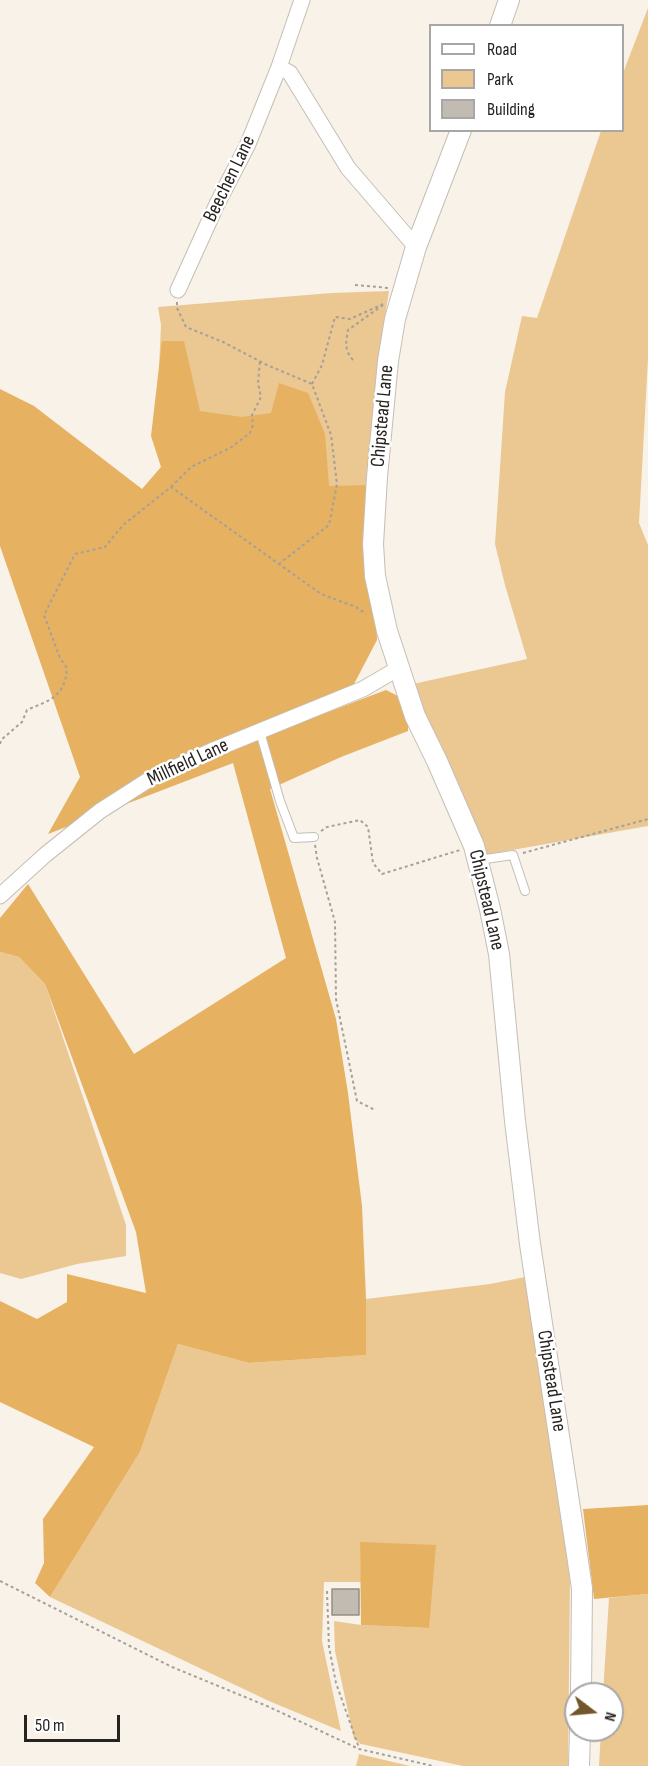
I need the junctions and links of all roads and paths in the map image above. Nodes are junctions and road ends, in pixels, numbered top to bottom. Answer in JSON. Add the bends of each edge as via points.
{"nodes":[{"id":1,"x":302,"y":0,"type":"edge"},
{"id":2,"x":509,"y":0,"type":"edge"},
{"id":3,"x":501,"y":24,"type":"edge"},
{"id":4,"x":279,"y":67,"type":"junction"},
{"id":5,"x":460,"y":132,"type":"edge"},
{"id":6,"x":416,"y":247,"type":"junction"},
{"id":7,"x":355,"y":285,"type":"dead end"},
{"id":8,"x":178,"y":290,"type":"joint"},
{"id":9,"x":403,"y":290,"type":"junction"},
{"id":10,"x":353,"y":360,"type":"dead end"},
{"id":11,"x":260,"y":361,"type":"junction"},
{"id":12,"x":312,"y":384,"type":"junction"},
{"id":13,"x":171,"y":487,"type":"junction"},
{"id":14,"x":279,"y":563,"type":"junction"},
{"id":15,"x":387,"y":631,"type":"junction"},
{"id":16,"x":399,"y":668,"type":"junction"},
{"id":17,"x":260,"y":732,"type":"junction"},
{"id":18,"x":0,"y":744,"type":"edge"},
{"id":19,"x":648,"y":819,"type":"edge"},
{"id":20,"x":314,"y":837,"type":"junction"},
{"id":21,"x":476,"y":853,"type":"junction"},
{"id":22,"x":513,"y":855,"type":"junction"},
{"id":23,"x":525,"y":891,"type":"dead end"},
{"id":24,"x":0,"y":896,"type":"edge"},
{"id":25,"x":375,"y":1110,"type":"dead end"},
{"id":26,"x":0,"y":1581,"type":"edge"},
{"id":27,"x":327,"y":1591,"type":"dead end"},
{"id":28,"x":580,"y":1682,"type":"edge"},
{"id":29,"x":580,"y":1742,"type":"edge"},
{"id":30,"x":359,"y":1749,"type":"junction"},
{"id":31,"x":433,"y":1766,"type":"edge"},
{"id":32,"x":579,"y":1766,"type":"edge"}],
"edges":[{"from":1,"to":4,"type":"street","name":"Beechen Lane"},
{"from":2,"to":3,"type":"street"},
{"from":4,"to":6,"type":"street","via":[[290,73],[348,168]]},
{"from":4,"to":8,"type":"street","name":"Beechen Lane","via":[[248,144]]},
{"from":5,"to":6,"type":"street","name":"Chipstead Lane"},
{"from":6,"to":9,"type":"street","name":"Chipstead Lane"},
{"from":7,"to":9,"type":"path"},
{"from":8,"to":11,"type":"path","via":[[177,308],[186,327]]},
{"from":9,"to":15,"type":"street","name":"Chipstead Lane","via":[[388,361],[373,544],[375,576]]},
{"from":10,"to":12,"type":"path","via":[[345,345],[348,330],[387,302],[350,319],[335,317],[322,365]]},
{"from":11,"to":12,"type":"path"},
{"from":11,"to":13,"type":"path","via":[[261,397],[252,416],[250,433],[230,448],[190,467]]},
{"from":12,"to":14,"type":"path","via":[[331,435],[337,484],[328,525]]},
{"from":13,"to":14,"type":"path"},
{"from":13,"to":18,"type":"path","via":[[123,525],[105,547],[75,554],[44,615],[67,668],[66,680],[56,697],[27,710],[22,722]]},
{"from":14,"to":15,"type":"path","via":[[321,594],[357,607]]},
{"from":15,"to":16,"type":"street","name":"Chipstead Lane"},
{"from":16,"to":17,"type":"street","name":"Millfield Lane","via":[[363,689]]},
{"from":16,"to":21,"type":"street","name":"Chipstead Lane","via":[[415,716]]},
{"from":17,"to":20,"type":"lane","via":[[294,838]]},
{"from":17,"to":24,"type":"street","name":"Millfield Lane","via":[[150,779],[100,811]]},
{"from":19,"to":22,"type":"path"},
{"from":20,"to":21,"type":"path","via":[[327,827],[360,820],[369,827],[373,863],[382,874]]},
{"from":20,"to":25,"type":"path","via":[[335,922],[336,999],[357,1101]]},
{"from":21,"to":22,"type":"lane"},
{"from":21,"to":28,"type":"street","name":"Chipstead Lane","via":[[499,954],[530,1244],[582,1588]]},
{"from":22,"to":23,"type":"lane"},
{"from":26,"to":30,"type":"path","via":[[172,1667]]},
{"from":27,"to":30,"type":"path","via":[[329,1647],[336,1683]]},
{"from":29,"to":32,"type":"street"},
{"from":30,"to":31,"type":"path"}]}
